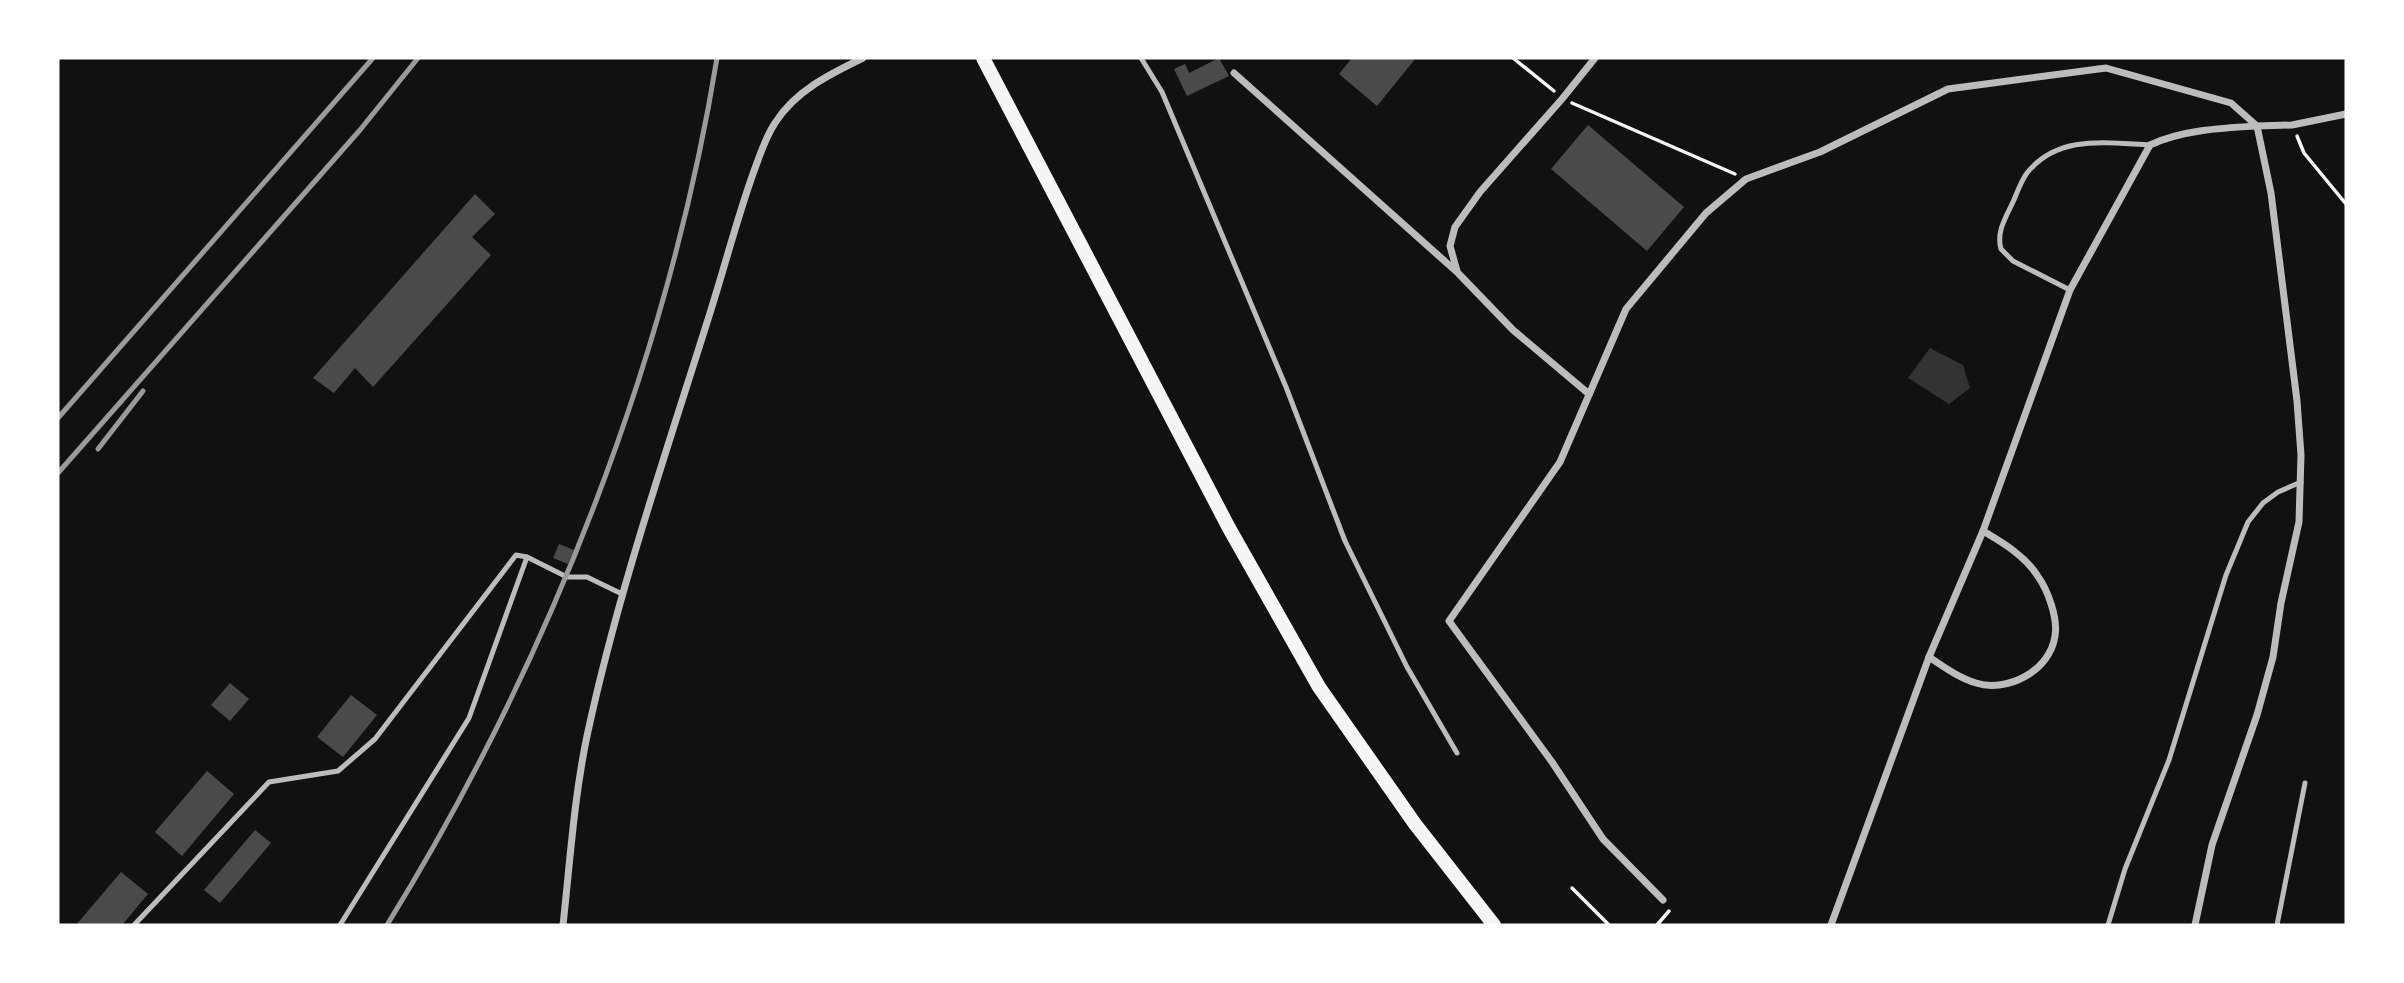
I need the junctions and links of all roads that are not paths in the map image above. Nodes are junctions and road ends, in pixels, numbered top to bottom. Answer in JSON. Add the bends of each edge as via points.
{"nodes":[{"id":1,"x":863,"y":58,"type":"edge"},
{"id":2,"x":983,"y":58,"type":"edge"},
{"id":3,"x":1141,"y":58,"type":"edge"},
{"id":4,"x":1595,"y":58,"type":"edge"},
{"id":5,"x":1234,"y":73,"type":"dead end"},
{"id":6,"x":2346,"y":114,"type":"edge"},
{"id":7,"x":2257,"y":126,"type":"junction"},
{"id":8,"x":2150,"y":145,"type":"junction"},
{"id":9,"x":1458,"y":273,"type":"junction"},
{"id":10,"x":2070,"y":290,"type":"junction"},
{"id":11,"x":1589,"y":394,"type":"junction"},
{"id":12,"x":2301,"y":482,"type":"junction"},
{"id":13,"x":1983,"y":531,"type":"junction"},
{"id":14,"x":527,"y":557,"type":"junction"},
{"id":15,"x":622,"y":594,"type":"junction"},
{"id":16,"x":1929,"y":657,"type":"junction"},
{"id":17,"x":1457,"y":753,"type":"dead end"},
{"id":18,"x":2305,"y":783,"type":"dead end"},
{"id":19,"x":1663,"y":900,"type":"dead end"},
{"id":20,"x":134,"y":925,"type":"edge"},
{"id":21,"x":340,"y":925,"type":"edge"},
{"id":22,"x":563,"y":925,"type":"edge"},
{"id":23,"x":1494,"y":925,"type":"edge"},
{"id":24,"x":1831,"y":925,"type":"edge"},
{"id":25,"x":2108,"y":925,"type":"edge"},
{"id":26,"x":2195,"y":925,"type":"edge"},
{"id":27,"x":2277,"y":925,"type":"edge"}],
"edges":[{"from":1,"to":15,"type":"street","via":[[792,102],[765,140]]},
{"from":2,"to":23,"type":"main road","via":[[1229,528],[1319,687],[1415,824]]},
{"from":3,"to":17,"type":"lane","via":[[1173,117],[1345,541],[1407,667]]},
{"from":4,"to":9,"type":"street","via":[[1455,227],[1450,246]]},
{"from":5,"to":9,"type":"street"},
{"from":6,"to":7,"type":"street","via":[[2292,125]]},
{"from":7,"to":8,"type":"street","via":[[2168,137]]},
{"from":7,"to":11,"type":"street","via":[[2231,103],[2106,68],[1948,89],[1820,152],[1746,179],[1706,213],[1626,309]]},
{"from":7,"to":12,"type":"street","via":[[2271,193],[2297,401]]},
{"from":8,"to":10,"type":"street"},
{"from":8,"to":10,"type":"lane","via":[[2078,143],[2053,152],[2025,175],[2000,230],[2001,249],[2013,261]]},
{"from":9,"to":11,"type":"street","via":[[1513,330]]},
{"from":10,"to":13,"type":"street"},
{"from":11,"to":19,"type":"street","via":[[1560,462],[1449,621],[1603,839]]},
{"from":12,"to":25,"type":"lane","via":[[2270,498],[2248,522]]},
{"from":12,"to":26,"type":"street","via":[[2300,522],[2273,657],[2211,845]]},
{"from":13,"to":16,"type":"street"},
{"from":13,"to":16,"type":"street","via":[[2011,548],[2037,575],[2053,611],[2056,636],[2049,653],[2029,675],[2013,683],[1979,684]]},
{"from":14,"to":15,"type":"lane","via":[[567,577],[587,577]]},
{"from":14,"to":20,"type":"lane","via":[[516,555],[376,739],[338,771],[269,782]]},
{"from":14,"to":21,"type":"lane","via":[[469,718]]},
{"from":15,"to":22,"type":"street","via":[[587,737]]},
{"from":16,"to":24,"type":"street"},
{"from":18,"to":27,"type":"lane"}]}
